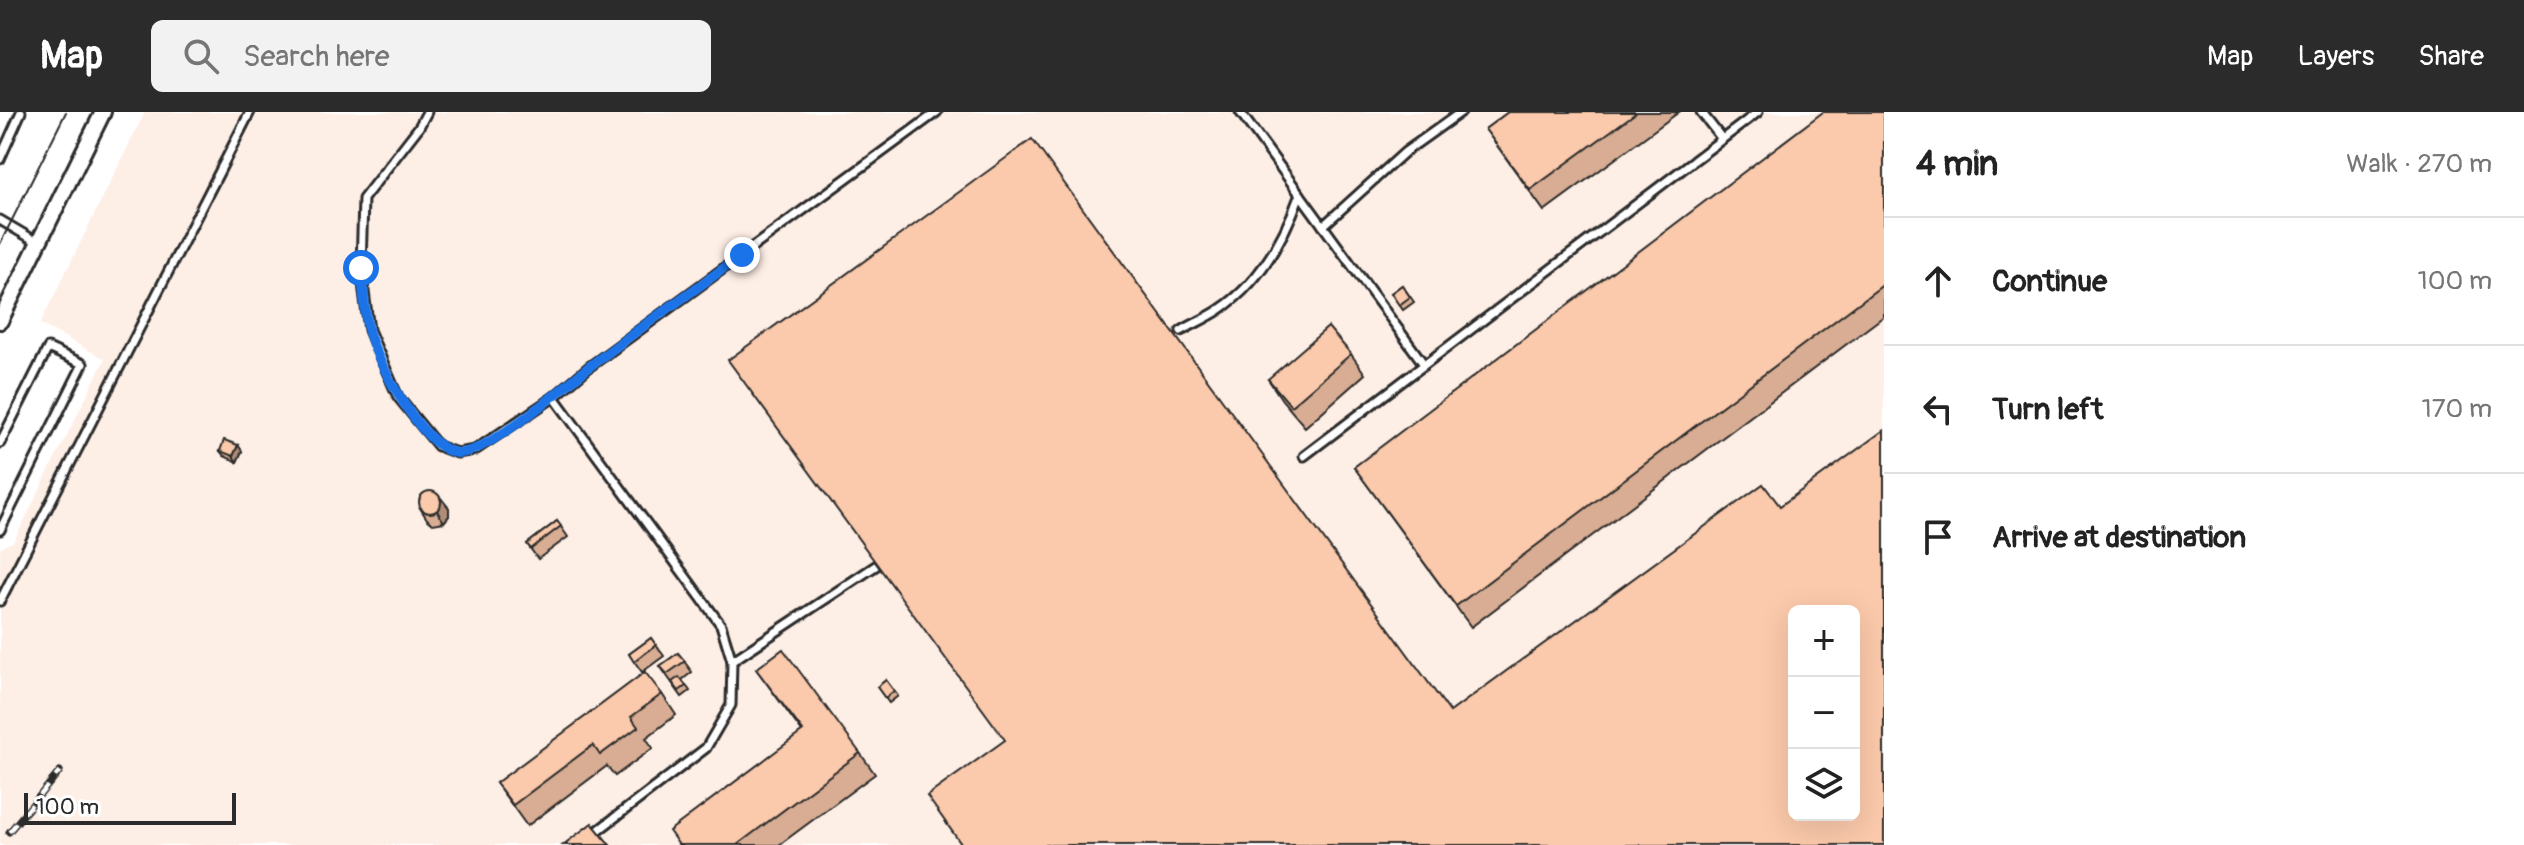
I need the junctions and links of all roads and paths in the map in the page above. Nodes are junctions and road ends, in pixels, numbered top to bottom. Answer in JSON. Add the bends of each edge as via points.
{"nodes":[{"id":1,"x":21,"y":112,"type":"edge"},
{"id":2,"x":250,"y":112,"type":"edge"},
{"id":3,"x":427,"y":112,"type":"edge"},
{"id":4,"x":937,"y":112,"type":"edge"},
{"id":5,"x":1240,"y":112,"type":"edge"},
{"id":6,"x":1461,"y":112,"type":"edge"},
{"id":7,"x":1701,"y":112,"type":"edge"},
{"id":8,"x":1758,"y":112,"type":"edge"},
{"id":9,"x":102,"y":113,"type":"edge"},
{"id":10,"x":1722,"y":139,"type":"junction"},
{"id":11,"x":0,"y":159,"type":"edge"},
{"id":12,"x":1300,"y":194,"type":"junction"},
{"id":13,"x":0,"y":220,"type":"edge"},
{"id":14,"x":1323,"y":226,"type":"junction"},
{"id":15,"x":39,"y":243,"type":"junction"},
{"id":16,"x":0,"y":321,"type":"edge"},
{"id":17,"x":1181,"y":331,"type":"dead end"},
{"id":18,"x":1423,"y":363,"type":"junction"},
{"id":19,"x":554,"y":397,"type":"junction"},
{"id":20,"x":0,"y":443,"type":"edge"},
{"id":21,"x":1304,"y":456,"type":"dead end"},
{"id":22,"x":0,"y":530,"type":"edge"},
{"id":23,"x":880,"y":563,"type":"edge"},
{"id":24,"x":0,"y":601,"type":"edge"},
{"id":25,"x":732,"y":661,"type":"junction"},
{"id":26,"x":579,"y":845,"type":"edge"}],
"edges":[{"from":1,"to":11,"type":"lane"},
{"from":2,"to":24,"type":"lane"},
{"from":3,"to":19,"type":"lane","via":[[363,199],[361,268],[369,330],[398,397],[438,446],[457,453],[475,450]]},
{"from":4,"to":19,"type":"lane"},
{"from":5,"to":12,"type":"lane"},
{"from":6,"to":14,"type":"lane","via":[[1405,152]]},
{"from":7,"to":10,"type":"lane"},
{"from":8,"to":10,"type":"lane"},
{"from":9,"to":15,"type":"street"},
{"from":10,"to":18,"type":"lane"},
{"from":12,"to":14,"type":"lane"},
{"from":12,"to":17,"type":"lane","via":[[1289,226],[1263,269],[1221,309]]},
{"from":13,"to":15,"type":"lane"},
{"from":14,"to":18,"type":"lane"},
{"from":15,"to":16,"type":"street"},
{"from":18,"to":21,"type":"lane"},
{"from":19,"to":25,"type":"lane","via":[[721,625]]},
{"from":20,"to":22,"type":"lane","via":[[48,348],[83,364]]},
{"from":23,"to":25,"type":"lane"},
{"from":25,"to":26,"type":"lane","via":[[731,705],[706,748]]}]}
